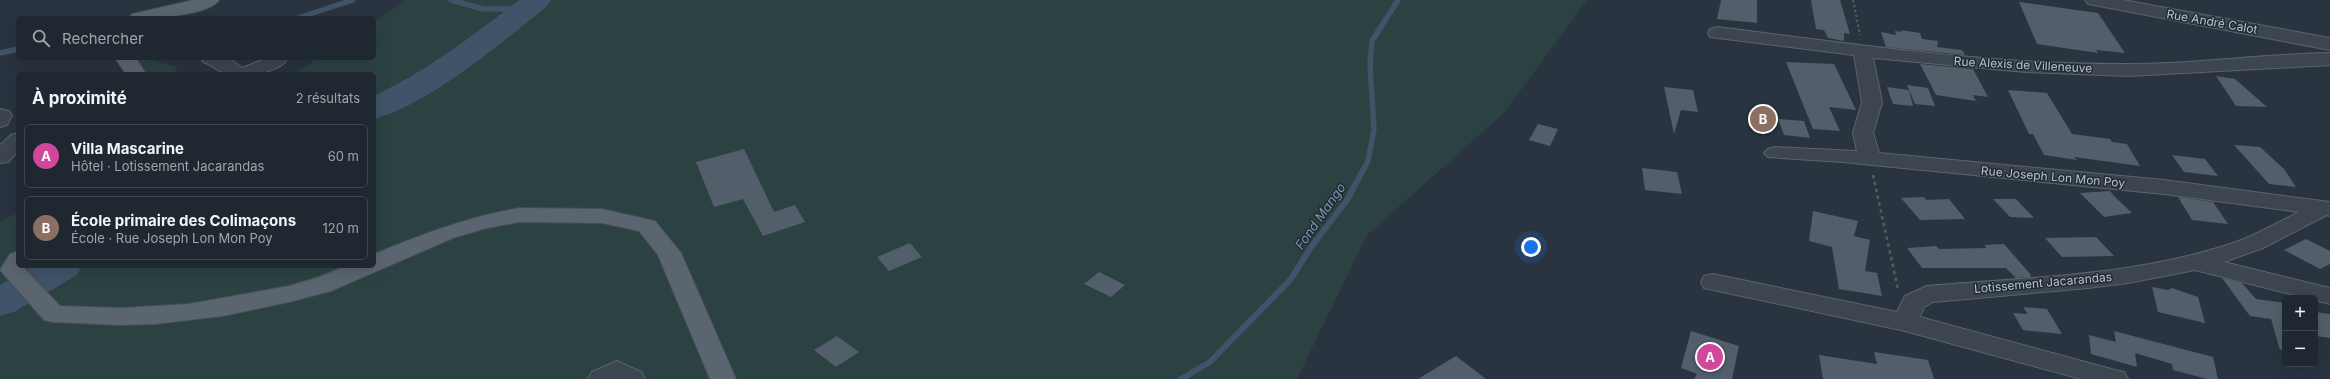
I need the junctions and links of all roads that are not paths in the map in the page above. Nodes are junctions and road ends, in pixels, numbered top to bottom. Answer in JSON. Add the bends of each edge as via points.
{"nodes":[{"id":1,"x":210,"y":0,"type":"edge"},
{"id":2,"x":2094,"y":0,"type":"edge"},
{"id":3,"x":147,"y":16,"type":"edge"},
{"id":4,"x":1717,"y":33,"type":"dead end"},
{"id":5,"x":2330,"y":44,"type":"edge"},
{"id":6,"x":1863,"y":52,"type":"junction"},
{"id":7,"x":128,"y":60,"type":"edge"},
{"id":8,"x":219,"y":60,"type":"edge"},
{"id":9,"x":276,"y":60,"type":"dead end"},
{"id":10,"x":2330,"y":60,"type":"edge"},
{"id":11,"x":134,"y":72,"type":"edge"},
{"id":12,"x":237,"y":72,"type":"edge"},
{"id":13,"x":251,"y":72,"type":"edge"},
{"id":14,"x":16,"y":141,"type":"edge"},
{"id":15,"x":1775,"y":153,"type":"dead end"},
{"id":16,"x":0,"y":157,"type":"edge"},
{"id":17,"x":1870,"y":159,"type":"junction"},
{"id":18,"x":2327,"y":208,"type":"edge"},
{"id":19,"x":376,"y":262,"type":"edge"},
{"id":20,"x":2195,"y":262,"type":"junction"},
{"id":21,"x":18,"y":268,"type":"edge"},
{"id":22,"x":361,"y":268,"type":"edge"},
{"id":23,"x":1714,"y":282,"type":"dead end"},
{"id":24,"x":2330,"y":296,"type":"edge"},
{"id":25,"x":1905,"y":322,"type":"junction"},
{"id":26,"x":601,"y":379,"type":"edge"},
{"id":27,"x":632,"y":379,"type":"edge"},
{"id":28,"x":723,"y":379,"type":"edge"},
{"id":29,"x":2115,"y":379,"type":"edge"}],
"edges":[{"from":1,"to":3,"type":"main road"},
{"from":2,"to":5,"type":"street","name":"Rue André Calot"},
{"from":4,"to":6,"type":"street","name":"Rue Alexis de Villeneuve"},
{"from":6,"to":10,"type":"street","name":"Rue Alexis de Villeneuve","via":[[1960,63],[2130,70]]},
{"from":6,"to":17,"type":"street","via":[[1872,102],[1863,133]]},
{"from":7,"to":11,"type":"main road"},
{"from":8,"to":12,"type":"street"},
{"from":9,"to":13,"type":"street"},
{"from":14,"to":16,"type":"street"},
{"from":15,"to":17,"type":"street","name":"Rue Joseph Lon Mon Poy"},
{"from":17,"to":18,"type":"street","name":"Rue Joseph Lon Mon Poy","via":[[2164,187]]},
{"from":18,"to":20,"type":"street","name":"Lotissement Jacarandas","via":[[2246,246]]},
{"from":19,"to":28,"type":"main road","via":[[445,233],[484,221],[520,215],[602,216],[647,226],[669,253]]},
{"from":20,"to":24,"type":"street","name":"Lotissement Jacarandas"},
{"from":20,"to":25,"type":"street","name":"Lotissement Jacarandas","via":[[2101,279],[1927,294],[1914,302]]},
{"from":21,"to":22,"type":"main road","via":[[54,314],[99,318],[172,314],[254,302],[323,285]]},
{"from":23,"to":25,"type":"street"},
{"from":25,"to":29,"type":"street"},
{"from":26,"to":27,"type":"street","via":[[617,370]]}]}
